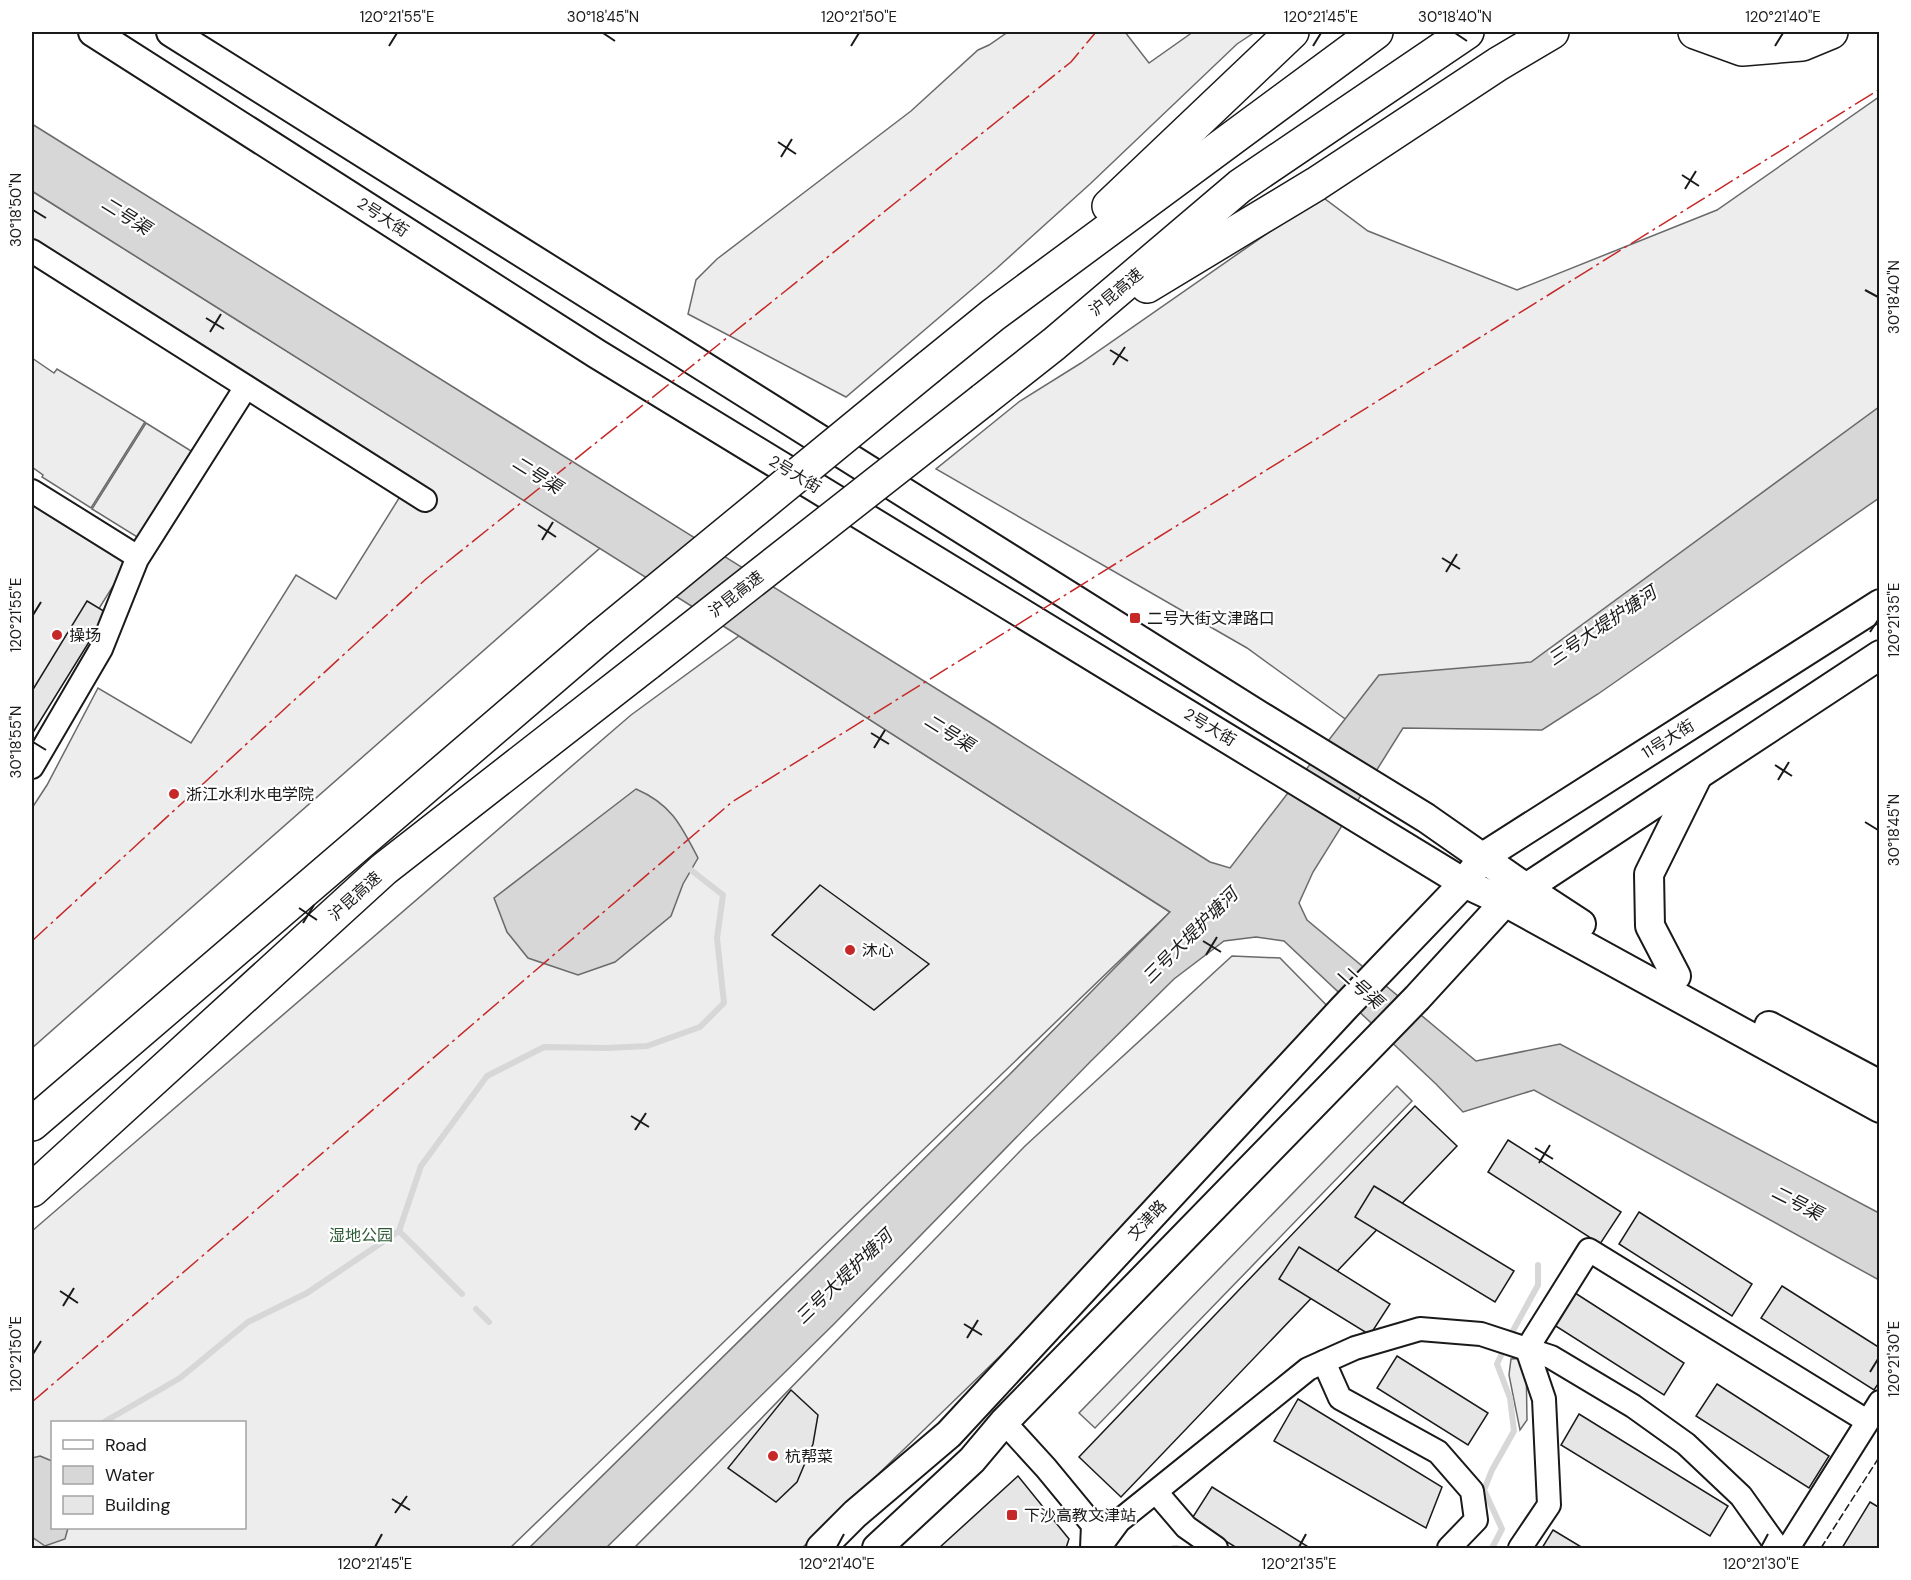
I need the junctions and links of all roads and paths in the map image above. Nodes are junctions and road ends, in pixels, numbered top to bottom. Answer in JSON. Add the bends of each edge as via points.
{"nodes":[{"id":1,"x":93,"y":32,"type":"edge"},
{"id":2,"x":171,"y":32,"type":"edge"},
{"id":3,"x":1292,"y":32,"type":"edge"},
{"id":4,"x":1376,"y":32,"type":"edge"},
{"id":5,"x":1467,"y":32,"type":"edge"},
{"id":6,"x":1552,"y":32,"type":"edge"},
{"id":7,"x":1695,"y":32,"type":"edge"},
{"id":8,"x":1831,"y":32,"type":"edge"},
{"id":9,"x":32,"y":251,"type":"edge"},
{"id":10,"x":993,"y":315,"type":"junction"},
{"id":11,"x":1054,"y":344,"type":"junction"},
{"id":12,"x":246,"y":387,"type":"junction"},
{"id":13,"x":32,"y":491,"type":"edge"},
{"id":14,"x":425,"y":500,"type":"dead end"},
{"id":15,"x":133,"y":554,"type":"dead end"},
{"id":16,"x":1880,"y":604,"type":"edge"},
{"id":17,"x":1880,"y":655,"type":"edge"},
{"id":18,"x":32,"y":767,"type":"edge"},
{"id":19,"x":1698,"y":775,"type":"junction"},
{"id":20,"x":1483,"y":857,"type":"junction"},
{"id":21,"x":1464,"y":883,"type":"junction"},
{"id":22,"x":1515,"y":895,"type":"junction"},
{"id":23,"x":1676,"y":976,"type":"junction"},
{"id":24,"x":1880,"y":1084,"type":"edge"},
{"id":25,"x":1880,"y":1108,"type":"edge"},
{"id":26,"x":32,"y":1124,"type":"edge"},
{"id":27,"x":32,"y":1190,"type":"edge"},
{"id":28,"x":1523,"y":1348,"type":"junction"},
{"id":29,"x":1324,"y":1362,"type":"junction"},
{"id":30,"x":1880,"y":1402,"type":"edge"},
{"id":31,"x":1867,"y":1421,"type":"junction"},
{"id":32,"x":1004,"y":1422,"type":"junction"},
{"id":33,"x":1156,"y":1492,"type":"junction"},
{"id":34,"x":821,"y":1548,"type":"edge"},
{"id":35,"x":877,"y":1548,"type":"edge"},
{"id":36,"x":1092,"y":1548,"type":"edge"},
{"id":37,"x":1099,"y":1548,"type":"edge"},
{"id":38,"x":1216,"y":1548,"type":"edge"},
{"id":39,"x":1449,"y":1548,"type":"edge"},
{"id":40,"x":1520,"y":1548,"type":"edge"},
{"id":41,"x":1778,"y":1548,"type":"edge"},
{"id":42,"x":1788,"y":1548,"type":"edge"}],
"edges":[{"from":1,"to":21,"type":"main road","name":"2号大街","via":[[597,354]]},
{"from":2,"to":20,"type":"main road"},
{"from":3,"to":10,"type":"highway"},
{"from":4,"to":10,"type":"highway"},
{"from":5,"to":11,"type":"highway","name":"沪昆高速","via":[[1240,186]]},
{"from":6,"to":11,"type":"highway","via":[[1316,184]]},
{"from":7,"to":8,"type":"highway","via":[[1742,49],[1802,44]]},
{"from":9,"to":12,"type":"street"},
{"from":10,"to":26,"type":"highway","bridge":true,"via":[[599,638]]},
{"from":11,"to":27,"type":"highway","name":"沪昆高速","bridge":true,"via":[[384,869]]},
{"from":12,"to":14,"type":"street"},
{"from":12,"to":18,"type":"street","via":[[137,560],[101,649]]},
{"from":13,"to":15,"type":"street"},
{"from":16,"to":20,"type":"main road","name":"11号大街"},
{"from":17,"to":19,"type":"main road"},
{"from":19,"to":22,"type":"main road"},
{"from":19,"to":23,"type":"main road","via":[[1649,874],[1650,926]]},
{"from":20,"to":21,"type":"main road","name":"11号大街"},
{"from":20,"to":22,"type":"main road"},
{"from":21,"to":22,"type":"main road","name":"2号大街"},
{"from":21,"to":34,"type":"main road","name":"文津路","via":[[948,1434]]},
{"from":22,"to":23,"type":"main road"},
{"from":22,"to":25,"type":"main road"},
{"from":22,"to":32,"type":"main road"},
{"from":23,"to":24,"type":"main road"},
{"from":28,"to":29,"type":"street","via":[[1481,1334],[1420,1329],[1355,1348]]},
{"from":28,"to":31,"type":"street","via":[[1589,1250]]},
{"from":28,"to":40,"type":"street","via":[[1544,1399],[1550,1505]]},
{"from":28,"to":41,"type":"street","via":[[1551,1357],[1686,1444],[1741,1496]]},
{"from":29,"to":33,"type":"street","via":[[1308,1369]]},
{"from":29,"to":39,"type":"street","via":[[1340,1398],[1438,1452],[1472,1491],[1476,1520]]},
{"from":30,"to":31,"type":"street"},
{"from":31,"to":42,"type":"street"},
{"from":32,"to":35,"type":"main road","via":[[972,1460]]},
{"from":32,"to":36,"type":"street","via":[[1093,1525]]},
{"from":33,"to":37,"type":"street","via":[[1119,1521]]},
{"from":33,"to":38,"type":"street","via":[[1186,1527]]}]}
